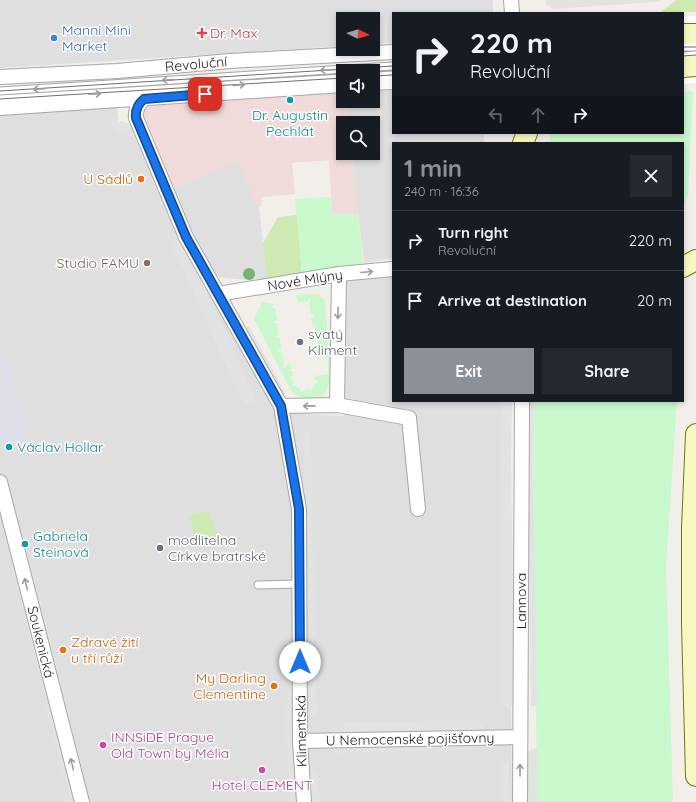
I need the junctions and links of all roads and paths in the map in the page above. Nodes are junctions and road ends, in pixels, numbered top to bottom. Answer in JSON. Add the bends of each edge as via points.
{"nodes":[{"id":1,"x":511,"y":0,"type":"edge"},
{"id":2,"x":512,"y":12,"type":"edge"},
{"id":3,"x":684,"y":34,"type":"edge"},
{"id":4,"x":696,"y":34,"type":"edge"},
{"id":5,"x":696,"y":47,"type":"edge"},
{"id":6,"x":684,"y":48,"type":"edge"},
{"id":7,"x":392,"y":52,"type":"edge"},
{"id":8,"x":696,"y":55,"type":"edge"},
{"id":9,"x":684,"y":56,"type":"edge"},
{"id":10,"x":392,"y":66,"type":"edge"},
{"id":11,"x":696,"y":66,"type":"edge"},
{"id":12,"x":684,"y":67,"type":"edge"},
{"id":13,"x":392,"y":75,"type":"edge"},
{"id":14,"x":380,"y":76,"type":"edge"},
{"id":15,"x":0,"y":77,"type":"edge"},
{"id":16,"x":336,"y":78,"type":"edge"},
{"id":17,"x":392,"y":82,"type":"edge"},
{"id":18,"x":380,"y":83,"type":"edge"},
{"id":19,"x":336,"y":85,"type":"edge"},
{"id":20,"x":0,"y":91,"type":"edge"},
{"id":21,"x":0,"y":99,"type":"edge"},
{"id":22,"x":144,"y":99,"type":"junction"},
{"id":23,"x":0,"y":108,"type":"edge"},
{"id":24,"x":684,"y":250,"type":"edge"},
{"id":25,"x":696,"y":255,"type":"edge"},
{"id":26,"x":696,"y":260,"type":"edge"},
{"id":27,"x":684,"y":266,"type":"edge"},
{"id":28,"x":392,"y":270,"type":"edge"},
{"id":29,"x":339,"y":274,"type":"junction"},
{"id":30,"x":218,"y":294,"type":"junction"},
{"id":31,"x":522,"y":402,"type":"edge"},
{"id":32,"x":337,"y":405,"type":"junction"},
{"id":33,"x":281,"y":406,"type":"junction"},
{"id":34,"x":696,"y":434,"type":"edge"},
{"id":35,"x":0,"y":482,"type":"edge"},
{"id":36,"x":418,"y":509,"type":"dead end"},
{"id":37,"x":299,"y":584,"type":"junction"},
{"id":38,"x":258,"y":585,"type":"dead end"},
{"id":39,"x":520,"y":737,"type":"junction"},
{"id":40,"x":300,"y":741,"type":"junction"},
{"id":41,"x":696,"y":776,"type":"edge"},
{"id":42,"x":82,"y":802,"type":"edge"},
{"id":43,"x":304,"y":802,"type":"edge"},
{"id":44,"x":520,"y":802,"type":"edge"}],
"edges":[{"from":1,"to":2,"type":"street"},
{"from":3,"to":4,"type":"street"},
{"from":5,"to":6,"type":"lane"},
{"from":7,"to":15,"type":"street","name":"Revoluční"},
{"from":8,"to":9,"type":"lane"},
{"from":10,"to":20,"type":"lane","one_way":true},
{"from":11,"to":12,"type":"street"},
{"from":13,"to":14,"type":"lane"},
{"from":21,"to":16,"type":"lane","one_way":true},
{"from":17,"to":18,"type":"street"},
{"from":19,"to":22,"type":"street"},
{"from":22,"to":23,"type":"street"},
{"from":22,"to":30,"type":"street","name":"Klimentská","via":[[135,113],[136,118],[186,237]]},
{"from":24,"to":25,"type":"street"},
{"from":26,"to":27,"type":"street"},
{"from":29,"to":28,"type":"street","name":"Nové Mlýny","one_way":true},
{"from":29,"to":30,"type":"street","name":"Nové Mlýny"},
{"from":29,"to":32,"type":"street","one_way":true},
{"from":30,"to":33,"type":"street","name":"Klimentská"},
{"from":31,"to":39,"type":"street","name":"Lannova"},
{"from":32,"to":33,"type":"street","one_way":true},
{"from":32,"to":36,"type":"street","via":[[410,418]]},
{"from":33,"to":37,"type":"street","name":"Klimentská","via":[[299,509]]},
{"from":34,"to":41,"type":"street","via":[[692,528],[692,624]]},
{"from":42,"to":35,"type":"street","name":"Soukenická","one_way":true},
{"from":37,"to":38,"type":"lane"},
{"from":37,"to":40,"type":"street","name":"Klimentská"},
{"from":39,"to":40,"type":"street","name":"U Nemocenské pojišťovny"},
{"from":44,"to":39,"type":"street","name":"Lannova","one_way":true},
{"from":40,"to":43,"type":"street","name":"Klimentská"}]}
